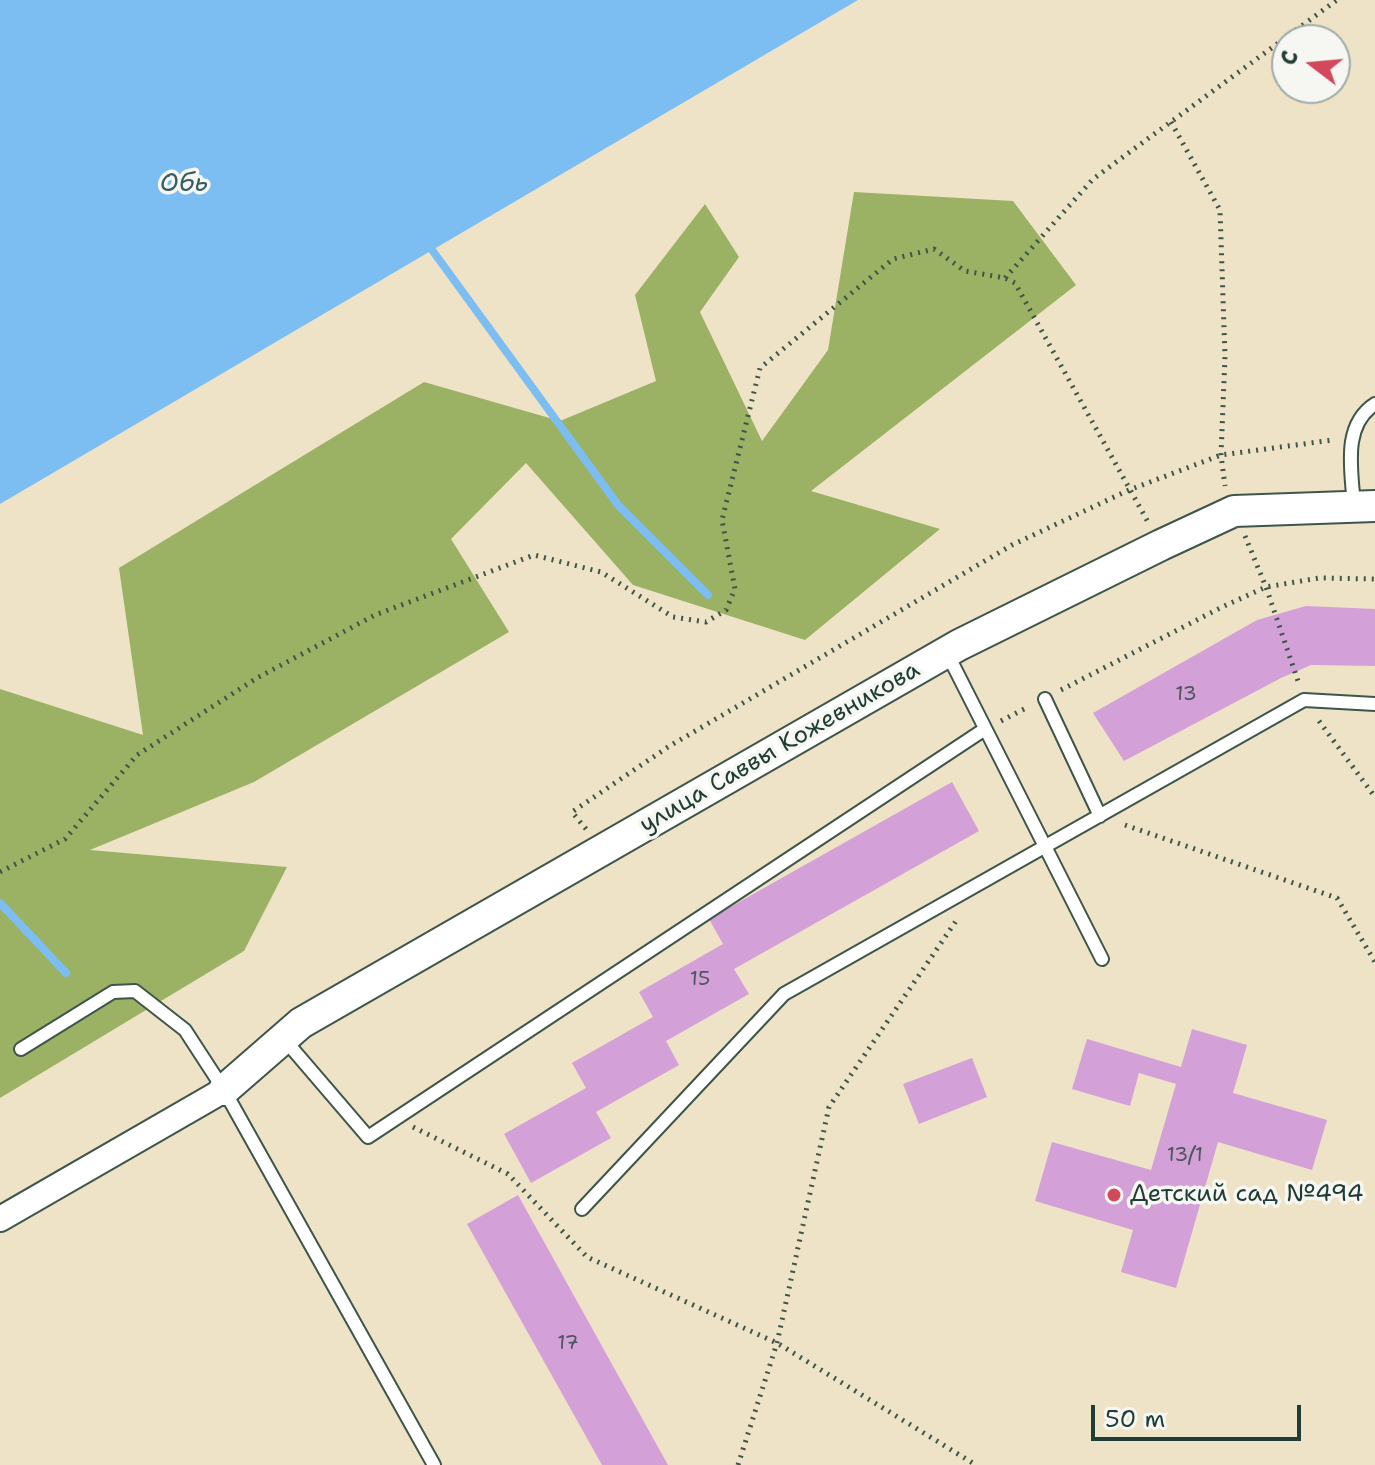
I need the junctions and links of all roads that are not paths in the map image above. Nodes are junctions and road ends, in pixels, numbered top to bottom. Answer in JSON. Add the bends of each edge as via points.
{"nodes":[{"id":1,"x":1375,"y":404,"type":"edge"},
{"id":2,"x":1364,"y":506,"type":"edge"},
{"id":3,"x":947,"y":653,"type":"junction"},
{"id":4,"x":1045,"y":699,"type":"road end"},
{"id":5,"x":1375,"y":704,"type":"edge"},
{"id":6,"x":985,"y":729,"type":"junction"},
{"id":7,"x":1100,"y":816,"type":"junction"},
{"id":8,"x":1044,"y":847,"type":"junction"},
{"id":9,"x":1102,"y":959,"type":"dead end"},
{"id":10,"x":284,"y":1039,"type":"junction"},
{"id":11,"x":21,"y":1049,"type":"dead end"},
{"id":12,"x":224,"y":1090,"type":"junction"},
{"id":13,"x":582,"y":1209,"type":"dead end"},
{"id":14,"x":0,"y":1219,"type":"edge"},
{"id":15,"x":434,"y":1465,"type":"edge"}],
"edges":[{"from":1,"to":2,"type":"lane","via":[[1350,438]]},
{"from":2,"to":3,"type":"street","name":"улица Саввы Кожевникова","via":[[1234,511]]},
{"from":3,"to":6,"type":"lane"},
{"from":3,"to":10,"type":"street","name":"улица Саввы Кожевникова","via":[[301,1023]]},
{"from":4,"to":7,"type":"lane"},
{"from":5,"to":7,"type":"lane","via":[[1304,700]]},
{"from":6,"to":8,"type":"lane"},
{"from":6,"to":10,"type":"lane","via":[[368,1137]]},
{"from":7,"to":8,"type":"lane"},
{"from":8,"to":9,"type":"lane"},
{"from":8,"to":13,"type":"lane","via":[[784,994]]},
{"from":10,"to":12,"type":"street","name":"улица Саввы Кожевникова"},
{"from":11,"to":12,"type":"lane","via":[[113,992],[135,991],[185,1030]]},
{"from":12,"to":14,"type":"street"},
{"from":12,"to":15,"type":"lane"}]}
